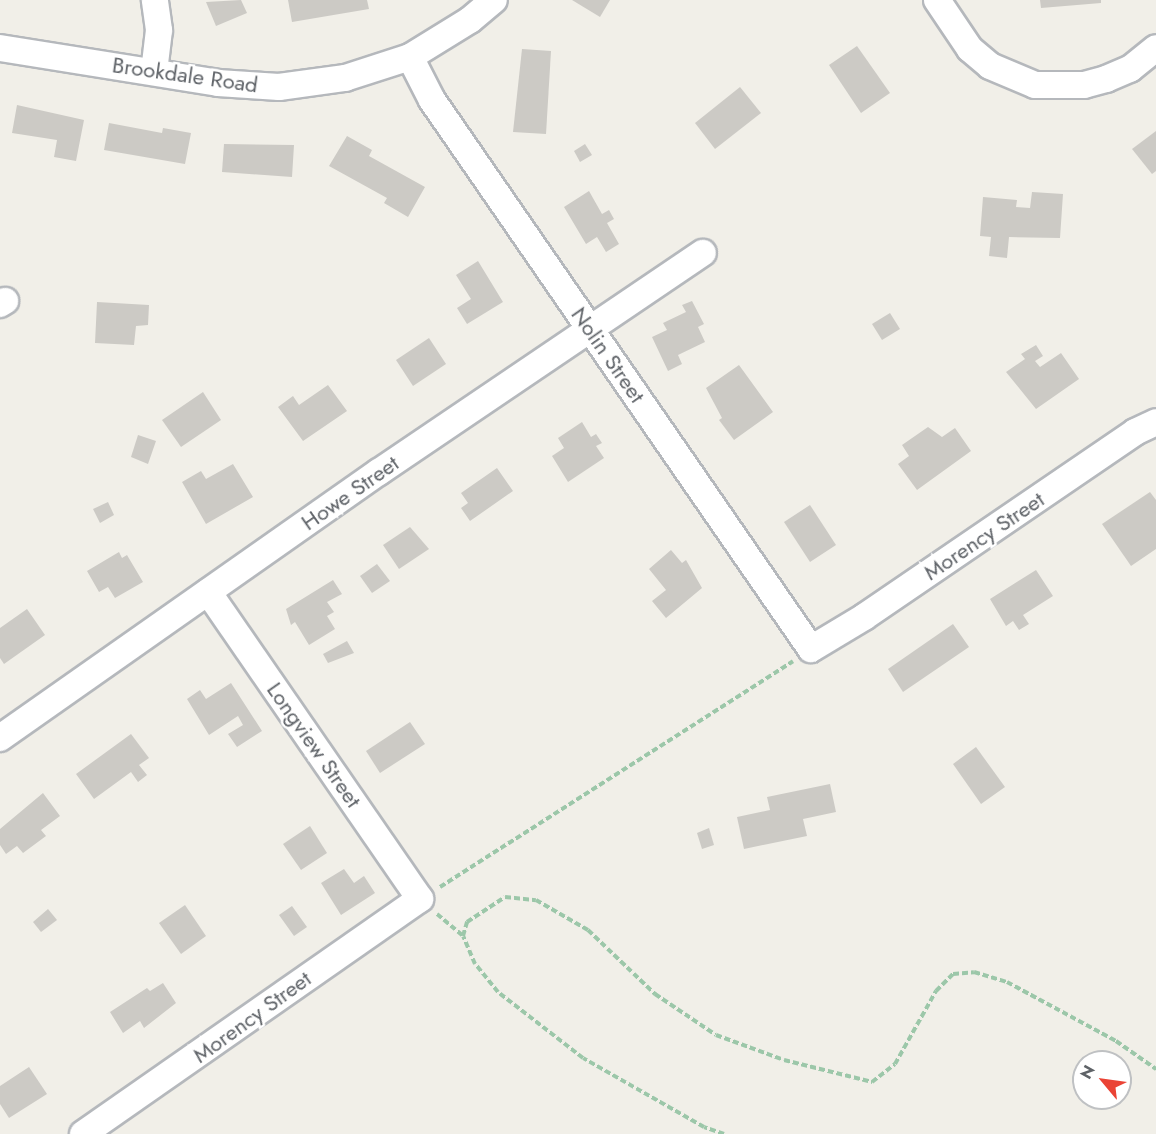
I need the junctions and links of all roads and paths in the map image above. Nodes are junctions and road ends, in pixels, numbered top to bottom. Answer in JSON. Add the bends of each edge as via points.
{"nodes":[{"id":1,"x":155,"y":0,"type":"edge"},
{"id":2,"x":494,"y":0,"type":"edge"},
{"id":3,"x":937,"y":0,"type":"edge"},
{"id":4,"x":0,"y":48,"type":"edge"},
{"id":5,"x":1156,"y":48,"type":"edge"},
{"id":6,"x":410,"y":57,"type":"junction"},
{"id":7,"x":154,"y":72,"type":"junction"},
{"id":8,"x":703,"y":253,"type":"dead end"},
{"id":9,"x":591,"y":330,"type":"junction"},
{"id":10,"x":1156,"y":422,"type":"edge"},
{"id":11,"x":208,"y":591,"type":"junction"},
{"id":12,"x":811,"y":649,"type":"junction"},
{"id":13,"x":0,"y":738,"type":"edge"},
{"id":14,"x":420,"y":899,"type":"junction"},
{"id":15,"x":463,"y":936,"type":"junction"},
{"id":16,"x":1156,"y":1069,"type":"edge"},
{"id":17,"x":83,"y":1134,"type":"edge"},
{"id":18,"x":724,"y":1134,"type":"edge"}],
"edges":[{"from":1,"to":7,"type":"street","via":[[159,30]]},
{"from":2,"to":6,"type":"street","name":"Brookdale Road","via":[[470,20]]},
{"from":3,"to":5,"type":"street","via":[[970,49],[990,66],[1035,85],[1076,85],[1106,79],[1130,69]]},
{"from":4,"to":7,"type":"street","name":"Brookdale Road"},
{"from":6,"to":7,"type":"street","name":"Brookdale Road","via":[[345,78],[279,87],[218,83]]},
{"from":6,"to":9,"type":"street","name":"Nolin Street","via":[[432,100]]},
{"from":8,"to":9,"type":"street","name":"Howe Street"},
{"from":9,"to":11,"type":"street","name":"Howe Street"},
{"from":9,"to":12,"type":"street","name":"Nolin Street"},
{"from":10,"to":12,"type":"street","name":"Morency Street","via":[[1135,432]]},
{"from":11,"to":13,"type":"street","name":"Howe Street"},
{"from":11,"to":14,"type":"street","name":"Longview Street"},
{"from":12,"to":14,"type":"path"},
{"from":14,"to":15,"type":"path"},
{"from":14,"to":17,"type":"street","name":"Morency Street"},
{"from":15,"to":16,"type":"path","via":[[467,922],[505,897],[536,900],[588,930],[654,994],[716,1035],[784,1060],[872,1082],[895,1064],[936,991],[953,974],[974,972],[1007,982],[1116,1041]]},
{"from":15,"to":18,"type":"path","via":[[476,964],[498,992],[583,1058]]}]}
